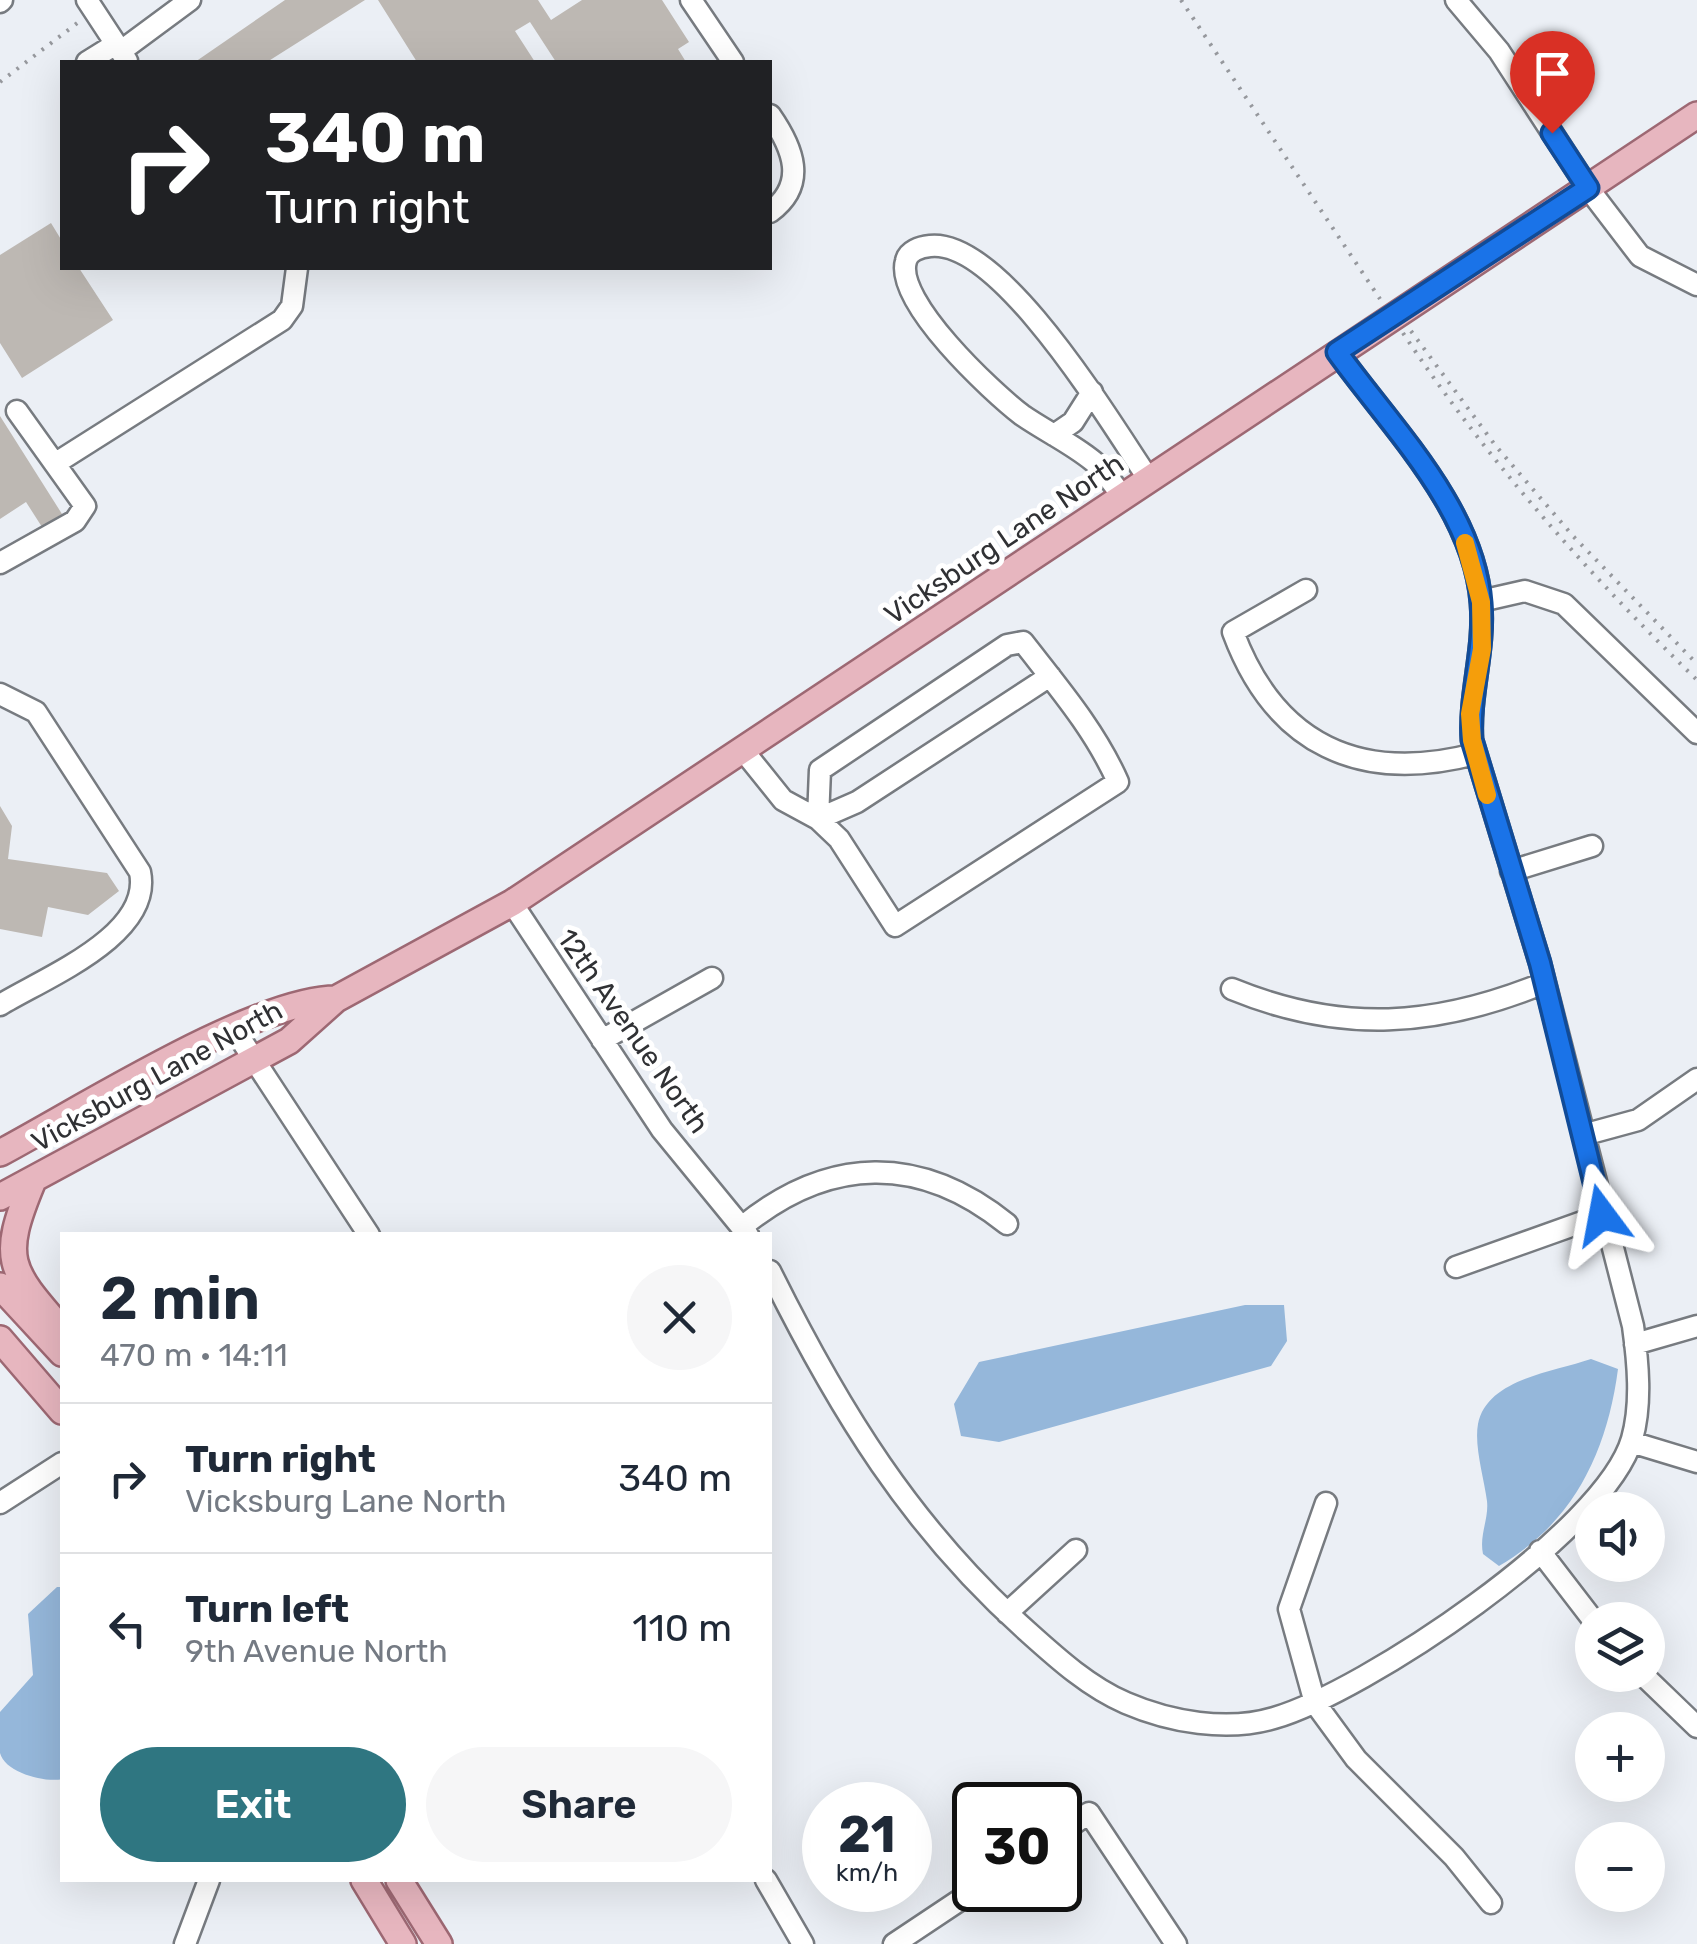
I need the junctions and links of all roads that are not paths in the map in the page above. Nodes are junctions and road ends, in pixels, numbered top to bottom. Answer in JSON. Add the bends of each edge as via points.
{"nodes":[{"id":1,"x":190,"y":0,"type":"edge"},
{"id":2,"x":691,"y":0,"type":"edge"},
{"id":3,"x":1456,"y":0,"type":"edge"},
{"id":4,"x":94,"y":3,"type":"edge"},
{"id":5,"x":122,"y":53,"type":"edge"},
{"id":6,"x":95,"y":60,"type":"edge"},
{"id":7,"x":733,"y":60,"type":"edge"},
{"id":8,"x":1697,"y":116,"type":"edge"},
{"id":9,"x":772,"y":118,"type":"edge"},
{"id":10,"x":1588,"y":188,"type":"junction"},
{"id":11,"x":772,"y":210,"type":"edge"},
{"id":12,"x":297,"y":270,"type":"edge"},
{"id":13,"x":1697,"y":285,"type":"edge"},
{"id":14,"x":1337,"y":352,"type":"junction"},
{"id":15,"x":1092,"y":392,"type":"junction"},
{"id":16,"x":16,"y":411,"type":"dead end"},
{"id":17,"x":1054,"y":434,"type":"junction"},
{"id":18,"x":56,"y":463,"type":"junction"},
{"id":19,"x":1148,"y":478,"type":"junction"},
{"id":20,"x":1122,"y":496,"type":"junction"},
{"id":21,"x":0,"y":563,"type":"edge"},
{"id":22,"x":1306,"y":590,"type":"dead end"},
{"id":23,"x":1481,"y":602,"type":"junction"},
{"id":24,"x":1050,"y":676,"type":"junction"},
{"id":25,"x":0,"y":694,"type":"edge"},
{"id":26,"x":1697,"y":733,"type":"edge"},
{"id":27,"x":742,"y":749,"type":"junction"},
{"id":28,"x":1475,"y":754,"type":"junction"},
{"id":29,"x":818,"y":819,"type":"junction"},
{"id":30,"x":1592,"y":846,"type":"dead end"},
{"id":31,"x":1511,"y":871,"type":"junction"},
{"id":32,"x":512,"y":902,"type":"junction"},
{"id":33,"x":712,"y":978,"type":"dead end"},
{"id":34,"x":1544,"y":983,"type":"junction"},
{"id":35,"x":1232,"y":990,"type":"dead end"},
{"id":36,"x":336,"y":998,"type":"junction"},
{"id":37,"x":0,"y":1005,"type":"edge"},
{"id":38,"x":234,"y":1029,"type":"junction"},
{"id":39,"x":602,"y":1040,"type":"junction"},
{"id":40,"x":254,"y":1060,"type":"junction"},
{"id":41,"x":1697,"y":1080,"type":"edge"},
{"id":42,"x":1583,"y":1135,"type":"junction"},
{"id":43,"x":0,"y":1153,"type":"edge"},
{"id":44,"x":36,"y":1178,"type":"junction"},
{"id":45,"x":0,"y":1198,"type":"edge"},
{"id":46,"x":1602,"y":1215,"type":"junction"},
{"id":47,"x":1006,"y":1224,"type":"dead end"},
{"id":48,"x":746,"y":1231,"type":"edge"},
{"id":49,"x":367,"y":1232,"type":"edge"},
{"id":50,"x":1456,"y":1267,"type":"dead end"},
{"id":51,"x":772,"y":1276,"type":"edge"},
{"id":52,"x":0,"y":1286,"type":"edge"},
{"id":53,"x":1697,"y":1326,"type":"edge"},
{"id":54,"x":60,"y":1328,"type":"edge"},
{"id":55,"x":0,"y":1339,"type":"edge"},
{"id":56,"x":1636,"y":1344,"type":"junction"},
{"id":57,"x":60,"y":1351,"type":"edge"},
{"id":58,"x":60,"y":1409,"type":"edge"},
{"id":59,"x":1632,"y":1442,"type":"junction"},
{"id":60,"x":1697,"y":1462,"type":"edge"},
{"id":61,"x":60,"y":1464,"type":"edge"},
{"id":62,"x":0,"y":1503,"type":"edge"},
{"id":63,"x":1326,"y":1503,"type":"dead end"},
{"id":64,"x":1076,"y":1550,"type":"dead end"},
{"id":65,"x":1540,"y":1551,"type":"junction"},
{"id":66,"x":1579,"y":1602,"type":"edge"},
{"id":67,"x":1007,"y":1613,"type":"junction"},
{"id":68,"x":1661,"y":1692,"type":"edge"},
{"id":69,"x":1315,"y":1703,"type":"junction"},
{"id":70,"x":1697,"y":1727,"type":"edge"},
{"id":71,"x":1082,"y":1819,"type":"edge"},
{"id":72,"x":207,"y":1882,"type":"edge"},
{"id":73,"x":365,"y":1882,"type":"edge"},
{"id":74,"x":401,"y":1882,"type":"edge"},
{"id":75,"x":767,"y":1882,"type":"edge"},
{"id":76,"x":1491,"y":1903,"type":"dead end"},
{"id":77,"x":952,"y":1905,"type":"edge"},
{"id":78,"x":184,"y":1944,"type":"edge"},
{"id":79,"x":403,"y":1944,"type":"edge"},
{"id":80,"x":439,"y":1944,"type":"edge"},
{"id":81,"x":803,"y":1944,"type":"edge"},
{"id":82,"x":894,"y":1944,"type":"edge"},
{"id":83,"x":1176,"y":1944,"type":"edge"}],
"edges":[{"from":1,"to":5,"type":"street"},
{"from":2,"to":7,"type":"street"},
{"from":3,"to":10,"type":"street","via":[[1500,52]]},
{"from":4,"to":5,"type":"street"},
{"from":5,"to":6,"type":"street"},
{"from":8,"to":10,"type":"main road","name":"Vicksburg Lane North"},
{"from":9,"to":11,"type":"street","via":[[790,147],[794,177],[789,195]]},
{"from":10,"to":13,"type":"street","via":[[1640,256]]},
{"from":10,"to":14,"type":"main road","name":"Vicksburg Lane North"},
{"from":12,"to":18,"type":"street","via":[[292,306],[282,320]]},
{"from":14,"to":19,"type":"main road","name":"Vicksburg Lane North"},
{"from":14,"to":23,"type":"street","via":[[1442,497],[1476,570]]},
{"from":15,"to":17,"type":"street","via":[[1074,422]]},
{"from":15,"to":17,"type":"street","via":[[1030,312],[963,252],[943,244],[908,254],[904,264],[913,298],[948,344],[1021,414]]},
{"from":15,"to":19,"type":"street"},
{"from":16,"to":18,"type":"street"},
{"from":17,"to":20,"type":"street","via":[[1096,464]]},
{"from":18,"to":21,"type":"street","via":[[85,506],[75,521]]},
{"from":19,"to":20,"type":"main road","name":"Vicksburg Lane North"},
{"from":20,"to":27,"type":"main road","name":"Vicksburg Lane North"},
{"from":22,"to":28,"type":"street","via":[[1233,632],[1246,668],[1294,727],[1362,761],[1437,764]]},
{"from":23,"to":26,"type":"street","via":[[1526,591],[1564,604]]},
{"from":23,"to":28,"type":"street","via":[[1482,649],[1470,714]]},
{"from":24,"to":29,"type":"street","via":[[857,802]]},
{"from":24,"to":29,"type":"street","via":[[1023,642],[1007,645],[820,770]]},
{"from":24,"to":29,"type":"street","via":[[1118,782],[914,915],[895,926],[839,839]]},
{"from":25,"to":37,"type":"street","via":[[36,712],[144,888],[122,930]]},
{"from":27,"to":29,"type":"street","via":[[783,800]]},
{"from":27,"to":32,"type":"main road","name":"Vicksburg Lane North"},
{"from":28,"to":31,"type":"street"},
{"from":30,"to":31,"type":"street"},
{"from":31,"to":34,"type":"street"},
{"from":32,"to":36,"type":"main road","name":"Vicksburg Lane North"},
{"from":32,"to":39,"type":"street","name":"12th Avenue North"},
{"from":33,"to":39,"type":"street"},
{"from":34,"to":35,"type":"street","via":[[1454,1015],[1406,1021],[1310,1014]]},
{"from":34,"to":42,"type":"street"},
{"from":36,"to":38,"type":"main road","name":"Vicksburg Lane North","via":[[294,1003]]},
{"from":36,"to":40,"type":"main road","name":"Vicksburg Lane North","via":[[301,1032]]},
{"from":38,"to":40,"type":"street"},
{"from":38,"to":43,"type":"main road","name":"Vicksburg Lane North"},
{"from":39,"to":48,"type":"street","name":"12th Avenue North","via":[[662,1130]]},
{"from":40,"to":44,"type":"main road","name":"Vicksburg Lane North"},
{"from":40,"to":49,"type":"street"},
{"from":41,"to":42,"type":"street","via":[[1638,1120]]},
{"from":42,"to":46,"type":"street"},
{"from":44,"to":45,"type":"main road","name":"Vicksburg Lane North"},
{"from":44,"to":54,"type":"main road","via":[[8,1220],[4,1251],[16,1277]]},
{"from":46,"to":50,"type":"street"},
{"from":46,"to":56,"type":"street"},
{"from":47,"to":48,"type":"street","via":[[946,1185],[874,1172],[804,1186],[771,1203]]},
{"from":51,"to":67,"type":"street","via":[[840,1408],[886,1476]]},
{"from":52,"to":57,"type":"main road"},
{"from":53,"to":56,"type":"street"},
{"from":55,"to":58,"type":"main road"},
{"from":56,"to":59,"type":"street"},
{"from":59,"to":60,"type":"street"},
{"from":59,"to":65,"type":"street","via":[[1587,1508]]},
{"from":61,"to":62,"type":"street"},
{"from":63,"to":69,"type":"street","via":[[1289,1609]]},
{"from":64,"to":67,"type":"street"},
{"from":65,"to":66,"type":"street"},
{"from":65,"to":69,"type":"street","via":[[1476,1605]]},
{"from":67,"to":69,"type":"street","via":[[1090,1683],[1158,1716],[1232,1724]]},
{"from":68,"to":70,"type":"street"},
{"from":69,"to":76,"type":"street","via":[[1356,1758]]},
{"from":71,"to":83,"type":"street","via":[[1089,1814]]},
{"from":72,"to":78,"type":"street"},
{"from":73,"to":79,"type":"main road"},
{"from":74,"to":80,"type":"main road"},
{"from":75,"to":81,"type":"street"},
{"from":77,"to":82,"type":"street"}]}
